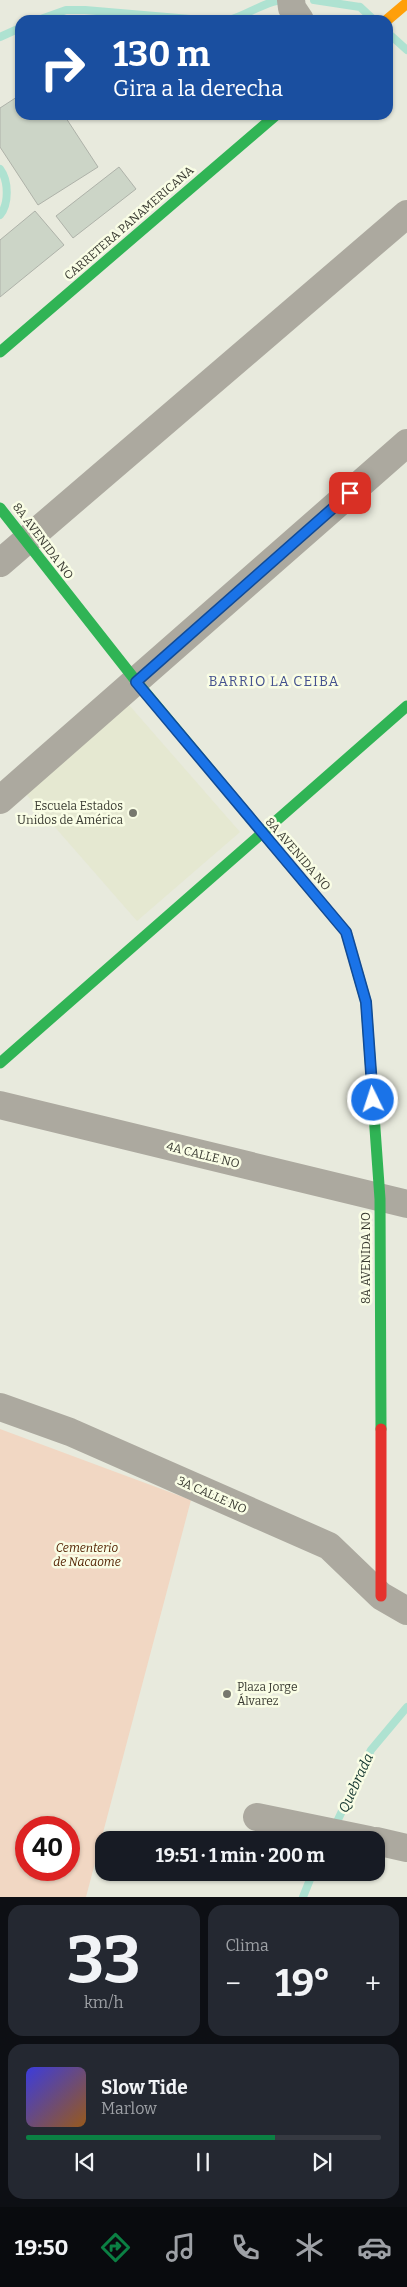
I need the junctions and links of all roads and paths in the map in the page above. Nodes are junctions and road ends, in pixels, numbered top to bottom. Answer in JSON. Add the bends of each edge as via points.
{"nodes":[{"id":1,"x":292,"y":0,"type":"edge"},
{"id":2,"x":407,"y":3,"type":"edge"},
{"id":3,"x":297,"y":15,"type":"edge"},
{"id":4,"x":392,"y":15,"type":"edge"},
{"id":5,"x":270,"y":120,"type":"edge"},
{"id":6,"x":407,"y":214,"type":"edge"},
{"id":7,"x":0,"y":352,"type":"edge"},
{"id":8,"x":407,"y":443,"type":"edge"},
{"id":9,"x":0,"y":508,"type":"edge"},
{"id":10,"x":24,"y":541,"type":"junction"},
{"id":11,"x":0,"y":563,"type":"edge"},
{"id":12,"x":136,"y":682,"type":"junction"},
{"id":13,"x":407,"y":706,"type":"edge"},
{"id":14,"x":0,"y":800,"type":"edge"},
{"id":15,"x":262,"y":834,"type":"junction"},
{"id":16,"x":0,"y":1063,"type":"edge"},
{"id":17,"x":0,"y":1105,"type":"edge"},
{"id":18,"x":380,"y":1198,"type":"junction"},
{"id":19,"x":407,"y":1204,"type":"edge"},
{"id":20,"x":0,"y":1406,"type":"edge"},
{"id":21,"x":381,"y":1596,"type":"junction"},
{"id":22,"x":407,"y":1611,"type":"edge"},
{"id":23,"x":257,"y":1817,"type":"dead end"},
{"id":24,"x":326,"y":1831,"type":"edge"},
{"id":25,"x":385,"y":1843,"type":"edge"},
{"id":26,"x":407,"y":1848,"type":"edge"}],
"edges":[{"from":1,"to":3,"type":"street"},
{"from":2,"to":4,"type":"main road"},
{"from":5,"to":7,"type":"main road","name":"CARRETERA PANAMERICANA"},
{"from":6,"to":10,"type":"street"},
{"from":8,"to":12,"type":"street"},
{"from":9,"to":10,"type":"main road","name":"8A AVENIDA NO"},
{"from":10,"to":11,"type":"street"},
{"from":10,"to":12,"type":"main road","name":"8A AVENIDA NO"},
{"from":12,"to":14,"type":"street"},
{"from":12,"to":15,"type":"main road","name":"8A AVENIDA NO"},
{"from":13,"to":15,"type":"main road"},
{"from":15,"to":16,"type":"main road"},
{"from":15,"to":18,"type":"main road","name":"8A AVENIDA NO","via":[[346,932],[366,1002]]},
{"from":17,"to":18,"type":"street","name":"4A CALLE NO"},
{"from":18,"to":19,"type":"street","name":"4A CALLE NO"},
{"from":18,"to":21,"type":"main road","name":"8A AVENIDA NO"},
{"from":20,"to":21,"type":"street","name":"3A CALLE NO","via":[[70,1432],[328,1546]]},
{"from":21,"to":22,"type":"street","name":"3A CALLE NO"},
{"from":23,"to":24,"type":"street"},
{"from":25,"to":26,"type":"street"}]}
